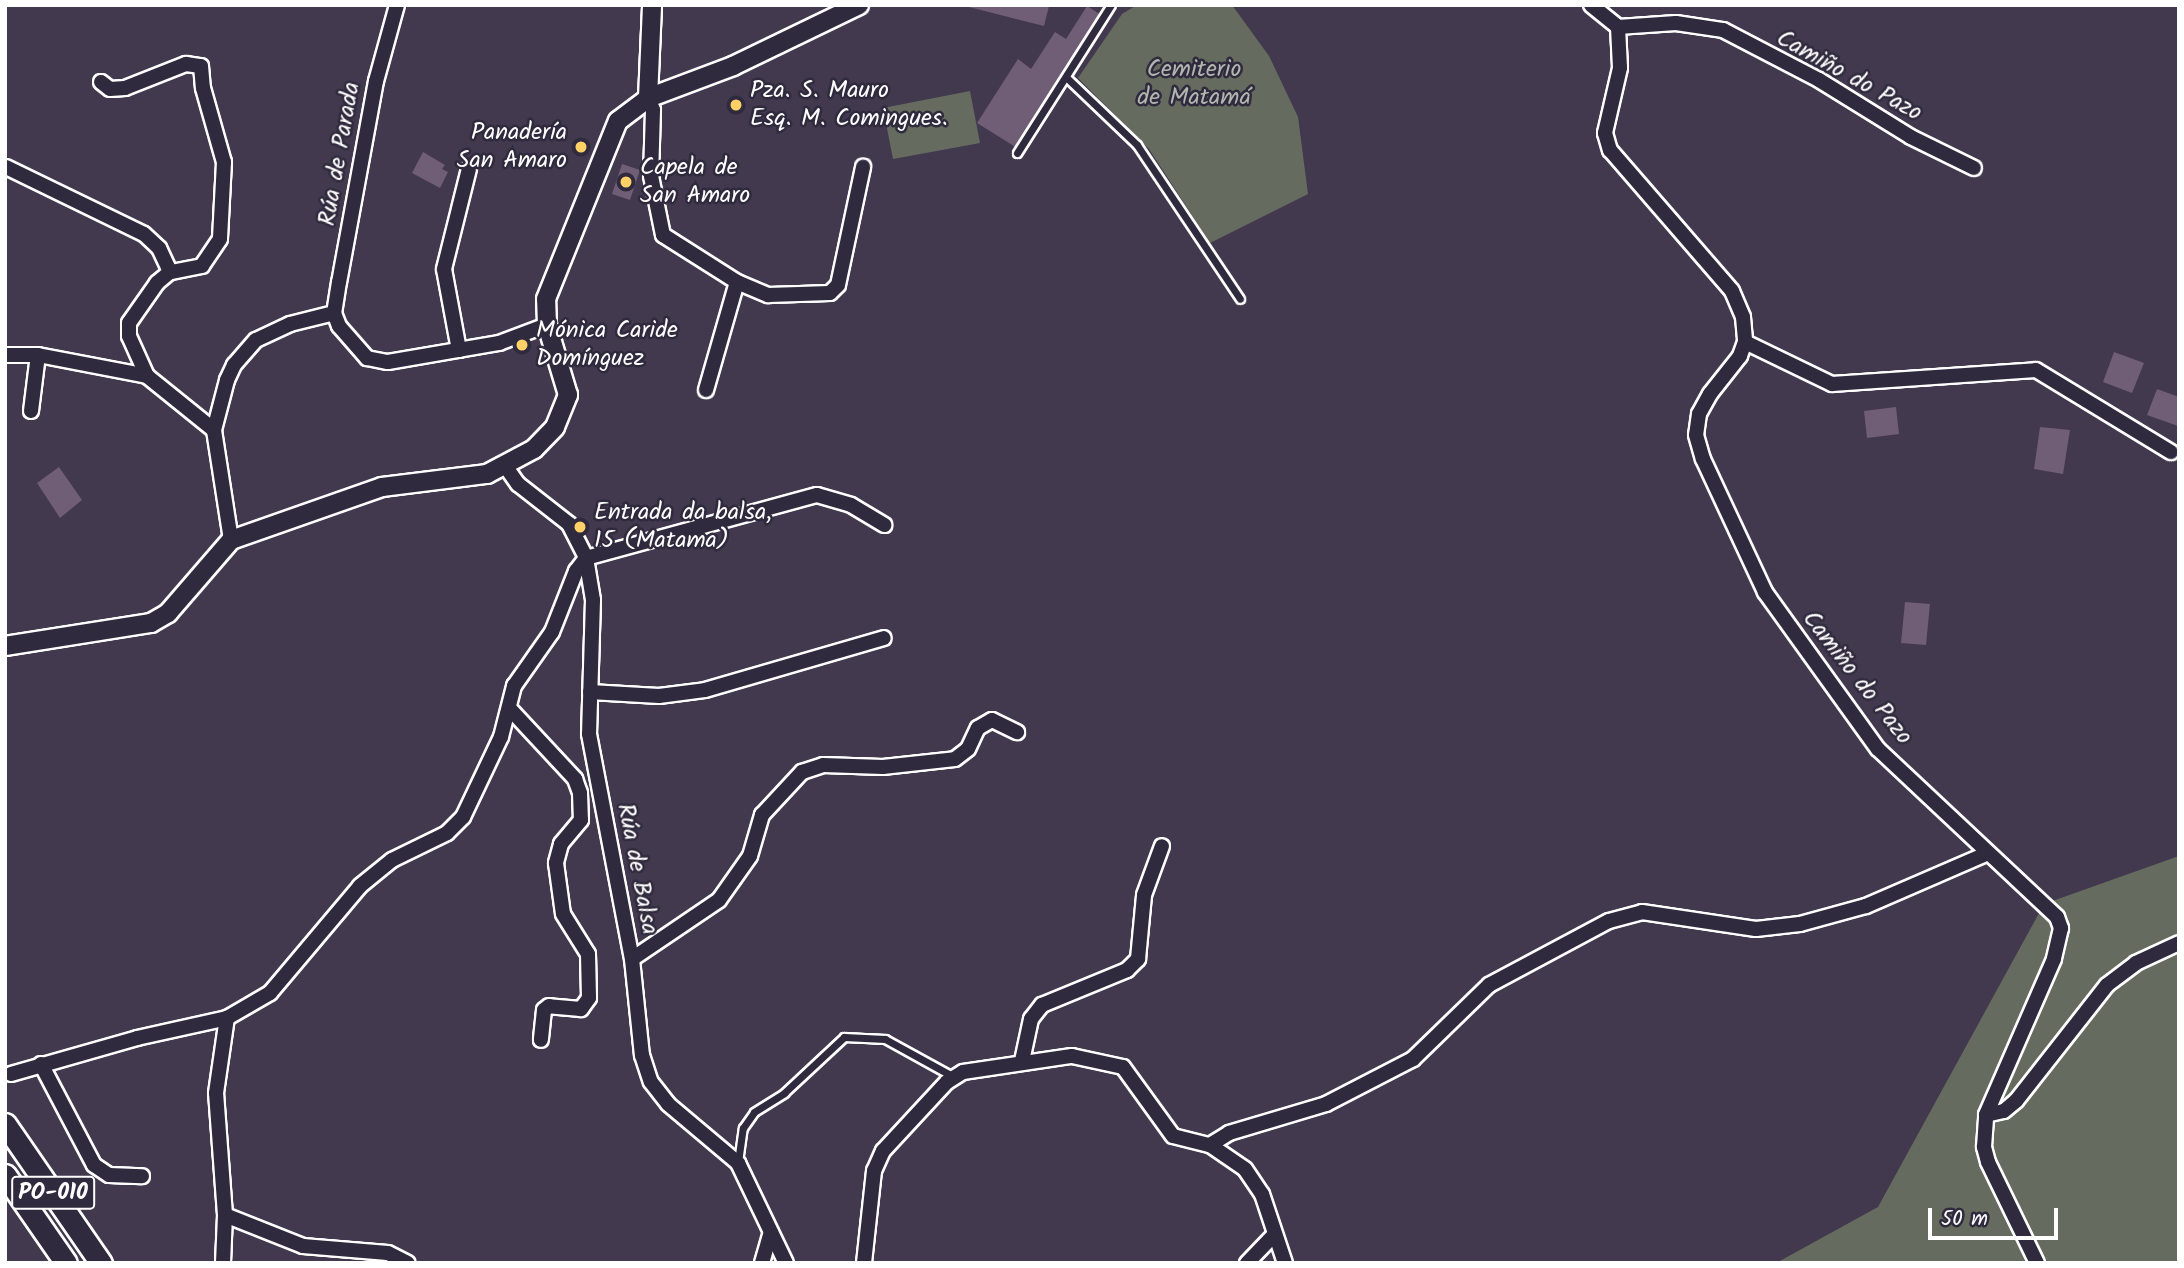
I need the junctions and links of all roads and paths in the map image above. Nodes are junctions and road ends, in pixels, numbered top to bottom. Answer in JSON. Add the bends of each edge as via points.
{"nodes":[{"id":1,"x":397,"y":5,"type":"edge"},
{"id":2,"x":652,"y":5,"type":"edge"},
{"id":3,"x":859,"y":5,"type":"edge"},
{"id":4,"x":1111,"y":5,"type":"edge"},
{"id":5,"x":1591,"y":5,"type":"edge"},
{"id":6,"x":1618,"y":27,"type":"junction"},
{"id":7,"x":1067,"y":78,"type":"junction"},
{"id":8,"x":102,"y":82,"type":"dead end"},
{"id":9,"x":648,"y":98,"type":"junction"},
{"id":10,"x":1017,"y":153,"type":"dead end"},
{"id":11,"x":6,"y":167,"type":"edge"},
{"id":12,"x":863,"y":167,"type":"dead end"},
{"id":13,"x":1974,"y":168,"type":"dead end"},
{"id":14,"x":469,"y":169,"type":"dead end"},
{"id":15,"x":170,"y":272,"type":"junction"},
{"id":16,"x":737,"y":282,"type":"junction"},
{"id":17,"x":1240,"y":299,"type":"dead end"},
{"id":18,"x":334,"y":313,"type":"junction"},
{"id":19,"x":547,"y":325,"type":"junction"},
{"id":20,"x":1745,"y":342,"type":"junction"},
{"id":21,"x":459,"y":350,"type":"junction"},
{"id":22,"x":5,"y":355,"type":"edge"},
{"id":23,"x":38,"y":355,"type":"junction"},
{"id":24,"x":147,"y":376,"type":"junction"},
{"id":25,"x":706,"y":390,"type":"dead end"},
{"id":26,"x":31,"y":411,"type":"dead end"},
{"id":27,"x":214,"y":430,"type":"junction"},
{"id":28,"x":2171,"y":452,"type":"dead end"},
{"id":29,"x":506,"y":467,"type":"junction"},
{"id":30,"x":884,"y":525,"type":"dead end"},
{"id":31,"x":231,"y":540,"type":"junction"},
{"id":32,"x":586,"y":558,"type":"junction"},
{"id":33,"x":884,"y":638,"type":"dead end"},
{"id":34,"x":5,"y":646,"type":"edge"},
{"id":35,"x":590,"y":692,"type":"junction"},
{"id":36,"x":510,"y":709,"type":"junction"},
{"id":37,"x":1017,"y":732,"type":"dead end"},
{"id":38,"x":600,"y":801,"type":"junction"},
{"id":39,"x":578,"y":829,"type":"junction"},
{"id":40,"x":1163,"y":846,"type":"dead end"},
{"id":41,"x":1986,"y":854,"type":"junction"},
{"id":42,"x":2179,"y":943,"type":"edge"},
{"id":43,"x":632,"y":959,"type":"junction"},
{"id":44,"x":227,"y":1018,"type":"junction"},
{"id":45,"x":541,"y":1040,"type":"dead end"},
{"id":46,"x":1022,"y":1061,"type":"junction"},
{"id":47,"x":41,"y":1064,"type":"junction"},
{"id":48,"x":11,"y":1074,"type":"dead end"},
{"id":49,"x":955,"y":1077,"type":"junction"},
{"id":50,"x":1986,"y":1115,"type":"junction"},
{"id":51,"x":5,"y":1124,"type":"edge"},
{"id":52,"x":1210,"y":1145,"type":"junction"},
{"id":53,"x":738,"y":1163,"type":"junction"},
{"id":54,"x":5,"y":1175,"type":"edge"},
{"id":55,"x":142,"y":1176,"type":"dead end"},
{"id":56,"x":225,"y":1215,"type":"junction"},
{"id":57,"x":771,"y":1232,"type":"junction"},
{"id":58,"x":1275,"y":1234,"type":"junction"},
{"id":59,"x":66,"y":1263,"type":"edge"},
{"id":60,"x":101,"y":1263,"type":"edge"},
{"id":61,"x":223,"y":1263,"type":"edge"},
{"id":62,"x":408,"y":1263,"type":"edge"},
{"id":63,"x":762,"y":1263,"type":"edge"},
{"id":64,"x":786,"y":1263,"type":"edge"},
{"id":65,"x":864,"y":1263,"type":"edge"},
{"id":66,"x":1247,"y":1263,"type":"edge"},
{"id":67,"x":1285,"y":1263,"type":"edge"},
{"id":68,"x":2037,"y":1263,"type":"edge"}],
"edges":[{"from":1,"to":18,"type":"street","name":"Rúa de Parada","via":[[376,80]]},
{"from":2,"to":9,"type":"street"},
{"from":3,"to":9,"type":"street","via":[[733,66]]},
{"from":4,"to":7,"type":"lane"},
{"from":5,"to":6,"type":"street"},
{"from":6,"to":13,"type":"street","name":"Camiño do Pazo","via":[[1676,23],[1723,30]]},
{"from":6,"to":20,"type":"street","via":[[1620,68],[1605,133],[1610,150],[1732,291],[1743,317]]},
{"from":7,"to":10,"type":"lane"},
{"from":7,"to":17,"type":"lane","via":[[1137,145]]},
{"from":8,"to":15,"type":"street","via":[[110,89],[125,88],[186,64],[201,66],[224,162],[220,239],[202,266]]},
{"from":9,"to":16,"type":"street","via":[[653,110],[651,176],[658,225],[663,234]]},
{"from":9,"to":19,"type":"street","via":[[612,130],[546,299]]},
{"from":11,"to":15,"type":"street","via":[[144,234],[159,248]]},
{"from":12,"to":16,"type":"street","via":[[838,285],[830,293],[768,295]]},
{"from":14,"to":21,"type":"street","via":[[444,269]]},
{"from":15,"to":24,"type":"street","via":[[129,323],[129,336]]},
{"from":16,"to":25,"type":"street"},
{"from":18,"to":21,"type":"street","via":[[345,334],[367,358],[388,362]]},
{"from":18,"to":27,"type":"street","via":[[273,330],[242,354],[219,401]]},
{"from":19,"to":21,"type":"street","via":[[505,341]]},
{"from":19,"to":29,"type":"street","via":[[564,369],[567,404],[549,435]]},
{"from":20,"to":28,"type":"street","via":[[1832,384],[2036,370]]},
{"from":20,"to":41,"type":"street","name":"Camiño do Pazo","via":[[1699,414],[1696,435],[1747,554],[1794,638],[1878,749],[1930,793]]},
{"from":22,"to":23,"type":"street"},
{"from":23,"to":24,"type":"street"},
{"from":23,"to":26,"type":"street"},
{"from":24,"to":27,"type":"street"},
{"from":27,"to":31,"type":"street"},
{"from":29,"to":31,"type":"street","via":[[487,474],[382,487]]},
{"from":29,"to":32,"type":"street","name":"Rúa de Balsa","via":[[518,484],[569,524]]},
{"from":30,"to":32,"type":"street","via":[[851,505],[817,495]]},
{"from":31,"to":34,"type":"street","via":[[167,612],[151,623]]},
{"from":32,"to":35,"type":"street","name":"Rúa de Balsa","via":[[593,600]]},
{"from":32,"to":36,"type":"street","via":[[576,571],[552,632],[514,686]]},
{"from":33,"to":35,"type":"street","via":[[705,691],[659,696]]},
{"from":35,"to":38,"type":"street","name":"Rúa de Balsa","via":[[589,734]]},
{"from":36,"to":39,"type":"street","via":[[575,779],[580,793]]},
{"from":36,"to":44,"type":"street","via":[[456,826],[392,860],[360,886],[288,977],[254,1006]]},
{"from":37,"to":43,"type":"street","via":[[992,720],[978,728],[968,749],[955,759],[883,767],[824,765],[802,772],[762,815],[750,856],[719,900]]},
{"from":38,"to":39,"type":"street"},
{"from":38,"to":43,"type":"street","name":"Rúa de Balsa"},
{"from":39,"to":45,"type":"street","via":[[561,844],[556,863],[563,914],[588,954],[589,998],[581,1009],[549,1006],[544,1010]]},
{"from":40,"to":46,"type":"street","via":[[1144,895],[1138,959],[1127,970],[1042,1005],[1031,1019]]},
{"from":41,"to":50,"type":"street","name":"Camiño do Pazo","via":[[2047,905],[2062,928],[2054,958]]},
{"from":41,"to":52,"type":"street","via":[[1866,906],[1800,924],[1756,929],[1642,912],[1609,921],[1489,985],[1413,1059],[1326,1104],[1229,1133]]},
{"from":42,"to":50,"type":"street","via":[[2136,962],[2107,985],[2016,1101],[2004,1111]]},
{"from":43,"to":53,"type":"street","name":"Rúa de Balsa","via":[[638,1038],[652,1082],[668,1104]]},
{"from":44,"to":47,"type":"street"},
{"from":44,"to":56,"type":"street","via":[[216,1093]]},
{"from":46,"to":49,"type":"street"},
{"from":46,"to":52,"type":"street","via":[[1072,1056],[1123,1067],[1173,1136]]},
{"from":47,"to":48,"type":"street"},
{"from":47,"to":55,"type":"street","via":[[100,1171],[124,1178]]},
{"from":49,"to":53,"type":"lane","via":[[885,1039],[844,1037],[784,1093],[754,1112],[743,1128]]},
{"from":49,"to":65,"type":"street","via":[[884,1151],[874,1171]]},
{"from":50,"to":68,"type":"street","via":[[1988,1162]]},
{"from":51,"to":60,"type":"main road","number":"PO-010"},
{"from":52,"to":58,"type":"street","via":[[1245,1169],[1262,1194]]},
{"from":53,"to":57,"type":"street","name":"Rúa de Balsa"},
{"from":54,"to":59,"type":"main road","number":"PO-010"},
{"from":56,"to":61,"type":"street"},
{"from":56,"to":62,"type":"street","via":[[303,1246],[388,1253]]},
{"from":57,"to":63,"type":"street"},
{"from":57,"to":64,"type":"street","name":"Rúa de Balsa"},
{"from":58,"to":66,"type":"street"},
{"from":58,"to":67,"type":"street"}]}
